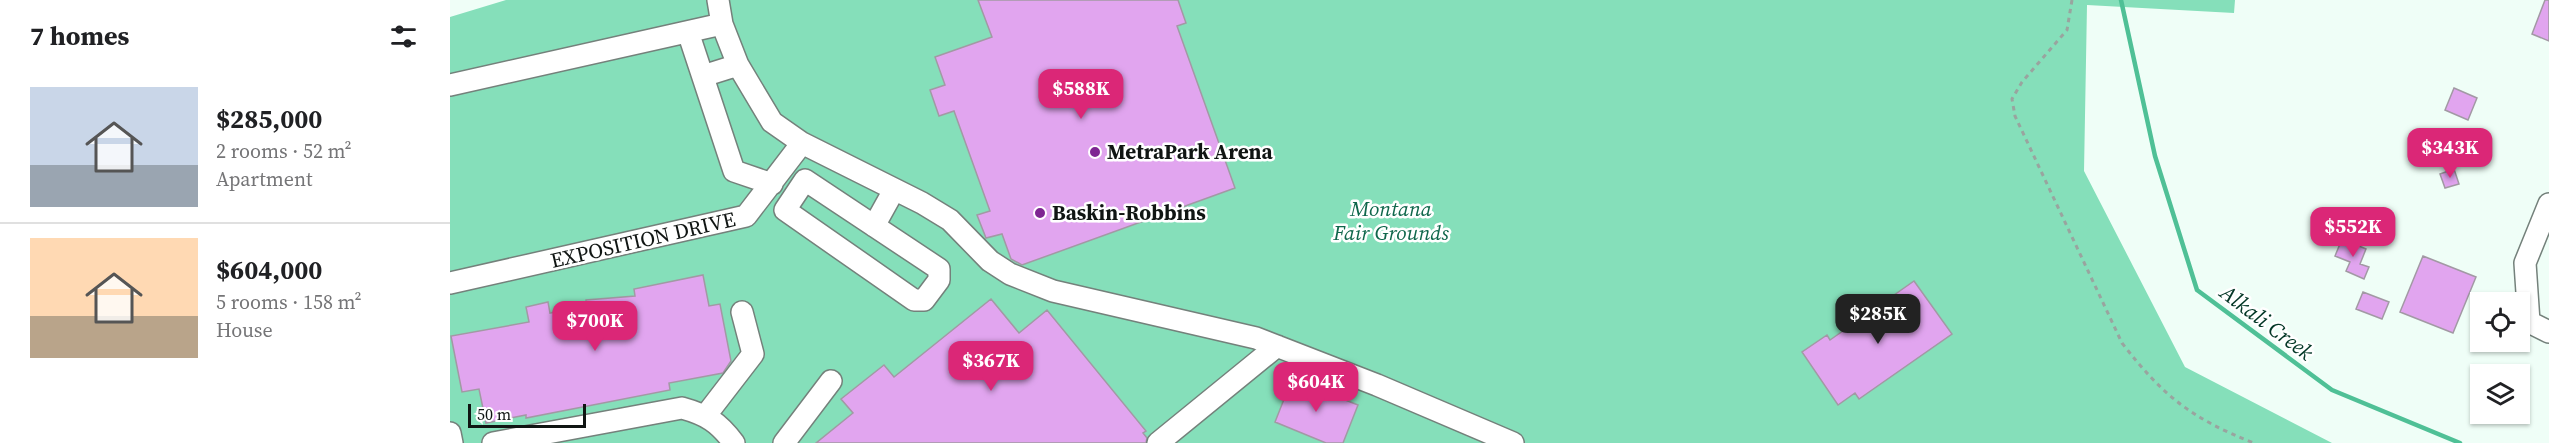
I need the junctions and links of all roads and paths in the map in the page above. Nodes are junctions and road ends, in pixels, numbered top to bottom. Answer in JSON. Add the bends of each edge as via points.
{"nodes":[{"id":1,"x":718,"y":0,"type":"edge"},
{"id":2,"x":2072,"y":0,"type":"edge"},
{"id":3,"x":722,"y":24,"type":"junction"},
{"id":4,"x":688,"y":32,"type":"junction"},
{"id":5,"x":738,"y":65,"type":"junction"},
{"id":6,"x":702,"y":76,"type":"junction"},
{"id":7,"x":450,"y":85,"type":"edge"},
{"id":8,"x":802,"y":143,"type":"junction"},
{"id":9,"x":772,"y":184,"type":"junction"},
{"id":10,"x":894,"y":190,"type":"junction"},
{"id":11,"x":2549,"y":204,"type":"edge"},
{"id":12,"x":874,"y":226,"type":"junction"},
{"id":13,"x":450,"y":283,"type":"edge"},
{"id":14,"x":742,"y":312,"type":"dead end"},
{"id":15,"x":2549,"y":332,"type":"edge"},
{"id":16,"x":1277,"y":346,"type":"junction"},
{"id":17,"x":831,"y":381,"type":"dead end"},
{"id":18,"x":706,"y":415,"type":"junction"},
{"id":19,"x":450,"y":433,"type":"edge"},
{"id":20,"x":452,"y":443,"type":"edge"},
{"id":21,"x":493,"y":443,"type":"edge"},
{"id":22,"x":734,"y":443,"type":"edge"},
{"id":23,"x":784,"y":443,"type":"edge"},
{"id":24,"x":1158,"y":443,"type":"edge"},
{"id":25,"x":1513,"y":443,"type":"edge"},
{"id":26,"x":2254,"y":443,"type":"edge"}],
"edges":[{"from":1,"to":3,"type":"street"},
{"from":2,"to":26,"type":"path","via":[[2067,30],[2012,99],[2014,116],[2122,343],[2144,372],[2191,414]]},
{"from":3,"to":4,"type":"street"},
{"from":3,"to":5,"type":"street"},
{"from":4,"to":6,"type":"street"},
{"from":4,"to":7,"type":"street"},
{"from":5,"to":6,"type":"street"},
{"from":5,"to":8,"type":"street","via":[[772,122]]},
{"from":6,"to":9,"type":"street","via":[[734,171]]},
{"from":8,"to":9,"type":"street","name":"EXPOSITION DRIVE"},
{"from":8,"to":10,"type":"street"},
{"from":9,"to":13,"type":"street","name":"EXPOSITION DRIVE","via":[[746,216]]},
{"from":10,"to":12,"type":"street"},
{"from":10,"to":16,"type":"street","via":[[950,220],[990,261],[1010,274],[1053,291]]},
{"from":11,"to":15,"type":"street","via":[[2525,263],[2529,322]]},
{"from":12,"to":12,"type":"street","via":[[805,180],[785,210],[914,300],[924,300],[939,280],[939,269]]},
{"from":14,"to":18,"type":"street","via":[[753,354]]},
{"from":16,"to":24,"type":"street"},
{"from":16,"to":25,"type":"street"},
{"from":17,"to":23,"type":"street"},
{"from":18,"to":21,"type":"street","via":[[682,408]]},
{"from":18,"to":22,"type":"street"},
{"from":19,"to":20,"type":"street"}]}
